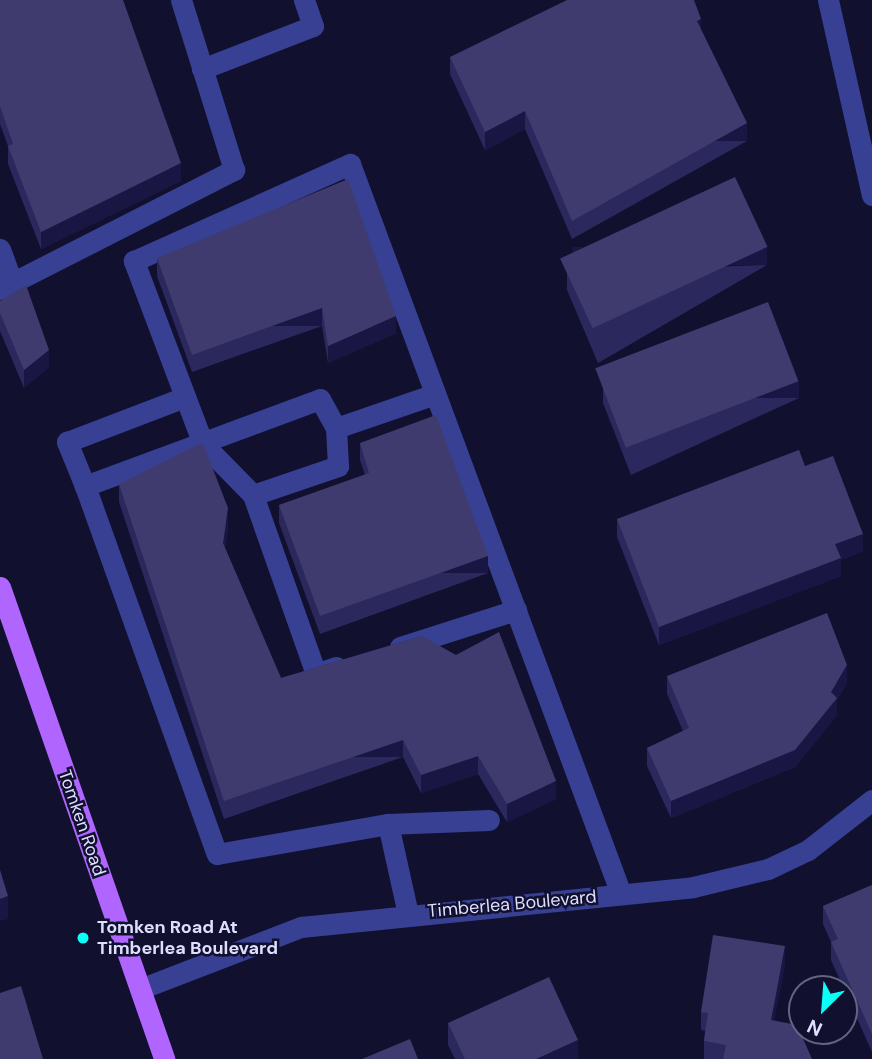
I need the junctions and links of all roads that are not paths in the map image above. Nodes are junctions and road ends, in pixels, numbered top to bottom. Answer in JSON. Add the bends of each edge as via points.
{"nodes":[{"id":1,"x":181,"y":0,"type":"edge"},
{"id":2,"x":304,"y":0,"type":"edge"},
{"id":3,"x":828,"y":0,"type":"edge"},
{"id":4,"x":202,"y":69,"type":"junction"},
{"id":5,"x":872,"y":195,"type":"edge"},
{"id":6,"x":0,"y":249,"type":"edge"},
{"id":7,"x":6,"y":285,"type":"edge"},
{"id":8,"x":436,"y":394,"type":"junction"},
{"id":9,"x":185,"y":397,"type":"junction"},
{"id":10,"x":336,"y":428,"type":"junction"},
{"id":11,"x":202,"y":441,"type":"junction"},
{"id":12,"x":85,"y":486,"type":"junction"},
{"id":13,"x":253,"y":495,"type":"junction"},
{"id":14,"x":0,"y":587,"type":"edge"},
{"id":15,"x":516,"y":610,"type":"junction"},
{"id":16,"x":383,"y":652,"type":"edge"},
{"id":17,"x":356,"y":661,"type":"edge"},
{"id":18,"x":872,"y":800,"type":"edge"},
{"id":19,"x":489,"y":820,"type":"dead end"},
{"id":20,"x":388,"y":824,"type":"junction"},
{"id":21,"x":621,"y":894,"type":"junction"},
{"id":22,"x":408,"y":914,"type":"junction"},
{"id":23,"x":140,"y":989,"type":"junction"},
{"id":24,"x":164,"y":1059,"type":"edge"}],
"edges":[{"from":1,"to":4,"type":"street"},
{"from":2,"to":4,"type":"street","via":[[313,26]]},
{"from":3,"to":5,"type":"street"},
{"from":4,"to":7,"type":"street","via":[[234,170]]},
{"from":6,"to":7,"type":"street"},
{"from":8,"to":9,"type":"street","via":[[350,164],[134,261]]},
{"from":8,"to":10,"type":"street"},
{"from":8,"to":15,"type":"street"},
{"from":9,"to":11,"type":"street"},
{"from":9,"to":12,"type":"street","via":[[67,442]]},
{"from":10,"to":11,"type":"street","via":[[320,399]]},
{"from":10,"to":13,"type":"street","via":[[338,466]]},
{"from":11,"to":12,"type":"street"},
{"from":11,"to":13,"type":"street"},
{"from":12,"to":20,"type":"street","via":[[218,854]]},
{"from":13,"to":17,"type":"street","via":[[316,674]]},
{"from":14,"to":23,"type":"main road","name":"Tomken Road"},
{"from":15,"to":16,"type":"street"},
{"from":15,"to":21,"type":"street"},
{"from":18,"to":21,"type":"street","name":"Timberlea Boulevard","via":[[808,850],[768,869],[693,887]]},
{"from":19,"to":20,"type":"street"},
{"from":20,"to":22,"type":"street"},
{"from":21,"to":22,"type":"street","name":"Timberlea Boulevard"},
{"from":22,"to":23,"type":"street","name":"Timberlea Boulevard","via":[[300,927]]},
{"from":23,"to":24,"type":"main road","name":"Tomken Road"}]}
